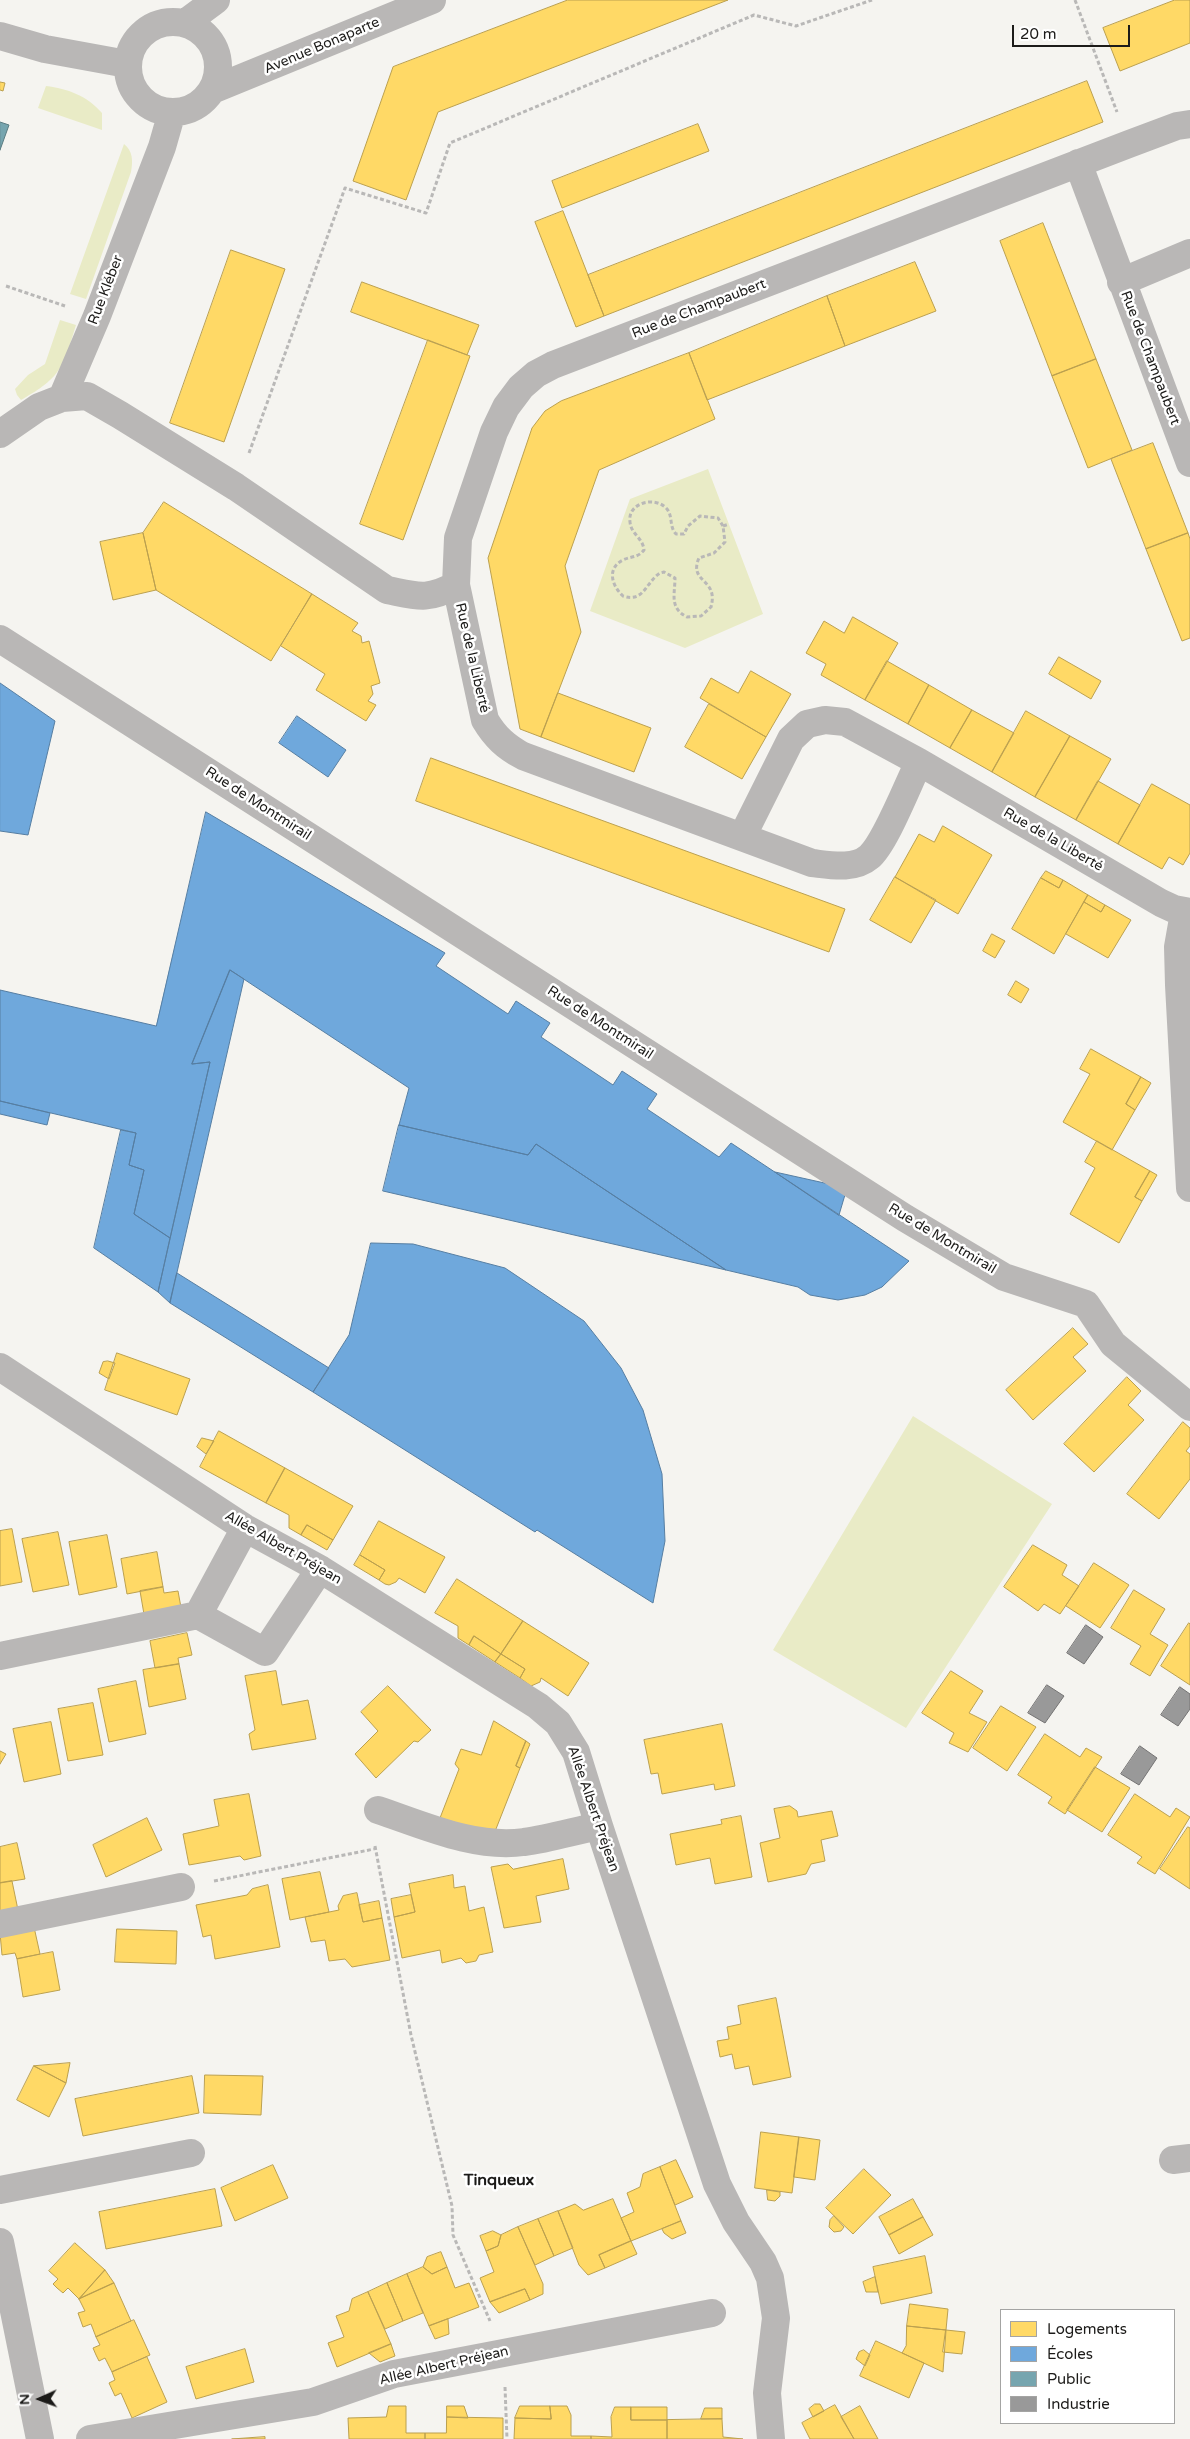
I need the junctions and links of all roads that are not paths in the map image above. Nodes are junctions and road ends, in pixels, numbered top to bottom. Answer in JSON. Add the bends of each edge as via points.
{"nodes":[{"id":1,"x":216,"y":0,"type":"edge"},
{"id":2,"x":432,"y":0,"type":"edge"},
{"id":3,"x":185,"y":23,"type":"junction"},
{"id":4,"x":0,"y":36,"type":"edge"},
{"id":5,"x":127,"y":64,"type":"junction"},
{"id":6,"x":212,"y":90,"type":"junction"},
{"id":7,"x":172,"y":112,"type":"junction"},
{"id":8,"x":1190,"y":124,"type":"edge"},
{"id":9,"x":1078,"y":163,"type":"junction"},
{"id":10,"x":1190,"y":253,"type":"edge"},
{"id":11,"x":1121,"y":282,"type":"junction"},
{"id":12,"x":62,"y":398,"type":"junction"},
{"id":13,"x":0,"y":434,"type":"edge"},
{"id":14,"x":1190,"y":463,"type":"edge"},
{"id":15,"x":456,"y":585,"type":"junction"},
{"id":16,"x":0,"y":639,"type":"edge"},
{"id":17,"x":919,"y":762,"type":"junction"},
{"id":18,"x":742,"y":837,"type":"junction"},
{"id":19,"x":1187,"y":912,"type":"edge"},
{"id":20,"x":1190,"y":1188,"type":"edge"},
{"id":21,"x":0,"y":1367,"type":"edge"},
{"id":22,"x":1190,"y":1407,"type":"edge"},
{"id":23,"x":245,"y":1528,"type":"junction"},
{"id":24,"x":320,"y":1569,"type":"junction"},
{"id":25,"x":198,"y":1615,"type":"junction"},
{"id":26,"x":0,"y":1656,"type":"edge"},
{"id":27,"x":378,"y":1810,"type":"road end"},
{"id":28,"x":599,"y":1826,"type":"junction"},
{"id":29,"x":181,"y":1887,"type":"road end"},
{"id":30,"x":0,"y":1924,"type":"edge"},
{"id":31,"x":191,"y":2153,"type":"dead end"},
{"id":32,"x":0,"y":2190,"type":"edge"},
{"id":33,"x":0,"y":2242,"type":"edge"},
{"id":34,"x":712,"y":2314,"type":"dead end"},
{"id":35,"x":40,"y":2439,"type":"edge"},
{"id":36,"x":90,"y":2439,"type":"edge"},
{"id":37,"x":770,"y":2439,"type":"edge"}],
"edges":[{"from":1,"to":3,"type":"street"},
{"from":2,"to":6,"type":"street","name":"Avenue Bonaparte"},
{"from":3,"to":5,"type":"street","via":[[158,24],[137,39]]},
{"from":3,"to":6,"type":"street","via":[[200,30],[211,42],[218,58],[218,74]]},
{"from":4,"to":5,"type":"street","via":[[45,50]]},
{"from":5,"to":7,"type":"street","via":[[133,88],[149,106]]},
{"from":6,"to":7,"type":"street","via":[[202,102],[188,110]]},
{"from":7,"to":12,"type":"street","name":"Rue Kléber","via":[[97,316]]},
{"from":8,"to":9,"type":"street","name":"Rue de Champaubert"},
{"from":9,"to":11,"type":"street","name":"Rue de Champaubert"},
{"from":9,"to":15,"type":"street","name":"Rue de Champaubert","via":[[536,374],[506,407],[494,432],[458,538]]},
{"from":10,"to":11,"type":"street","name":"Rue de Champaubert"},
{"from":11,"to":14,"type":"street","name":"Rue de Champaubert"},
{"from":12,"to":13,"type":"street","via":[[39,407]]},
{"from":12,"to":15,"type":"street","name":"Rue de la Liberté","via":[[87,396],[236,487],[387,590],[437,595]]},
{"from":15,"to":18,"type":"street","name":"Rue de la Liberté","via":[[486,720],[492,733],[507,748]]},
{"from":16,"to":22,"type":"street","name":"Rue de Montmirail","via":[[905,1218],[1004,1277],[1086,1304],[1113,1344]]},
{"from":17,"to":18,"type":"street","name":"Rue de la Liberté","via":[[879,844],[868,858],[852,865],[812,863]]},
{"from":17,"to":18,"type":"street","name":"Rue de la Liberté","via":[[845,722],[825,720],[807,724],[791,739]]},
{"from":17,"to":19,"type":"street","name":"Rue de la Liberté","via":[[1161,903]]},
{"from":19,"to":20,"type":"street","via":[[1178,947]]},
{"from":21,"to":23,"type":"street","name":"Allée Albert Préjean"},
{"from":23,"to":24,"type":"street","name":"Allée Albert Préjean"},
{"from":23,"to":25,"type":"street"},
{"from":24,"to":25,"type":"street","via":[[265,1652]]},
{"from":24,"to":28,"type":"street","name":"Allée Albert Préjean","via":[[538,1706],[558,1723],[576,1752]]},
{"from":25,"to":26,"type":"street"},
{"from":27,"to":28,"type":"street","via":[[480,1841],[522,1843]]},
{"from":28,"to":37,"type":"street","name":"Allée Albert Préjean","via":[[717,2184],[731,2214],[770,2278],[776,2318],[767,2392]]},
{"from":29,"to":30,"type":"street"},
{"from":31,"to":32,"type":"street"},
{"from":33,"to":35,"type":"street"},
{"from":34,"to":36,"type":"street","name":"Allée Albert Préjean","via":[[394,2374],[312,2402]]}]}
